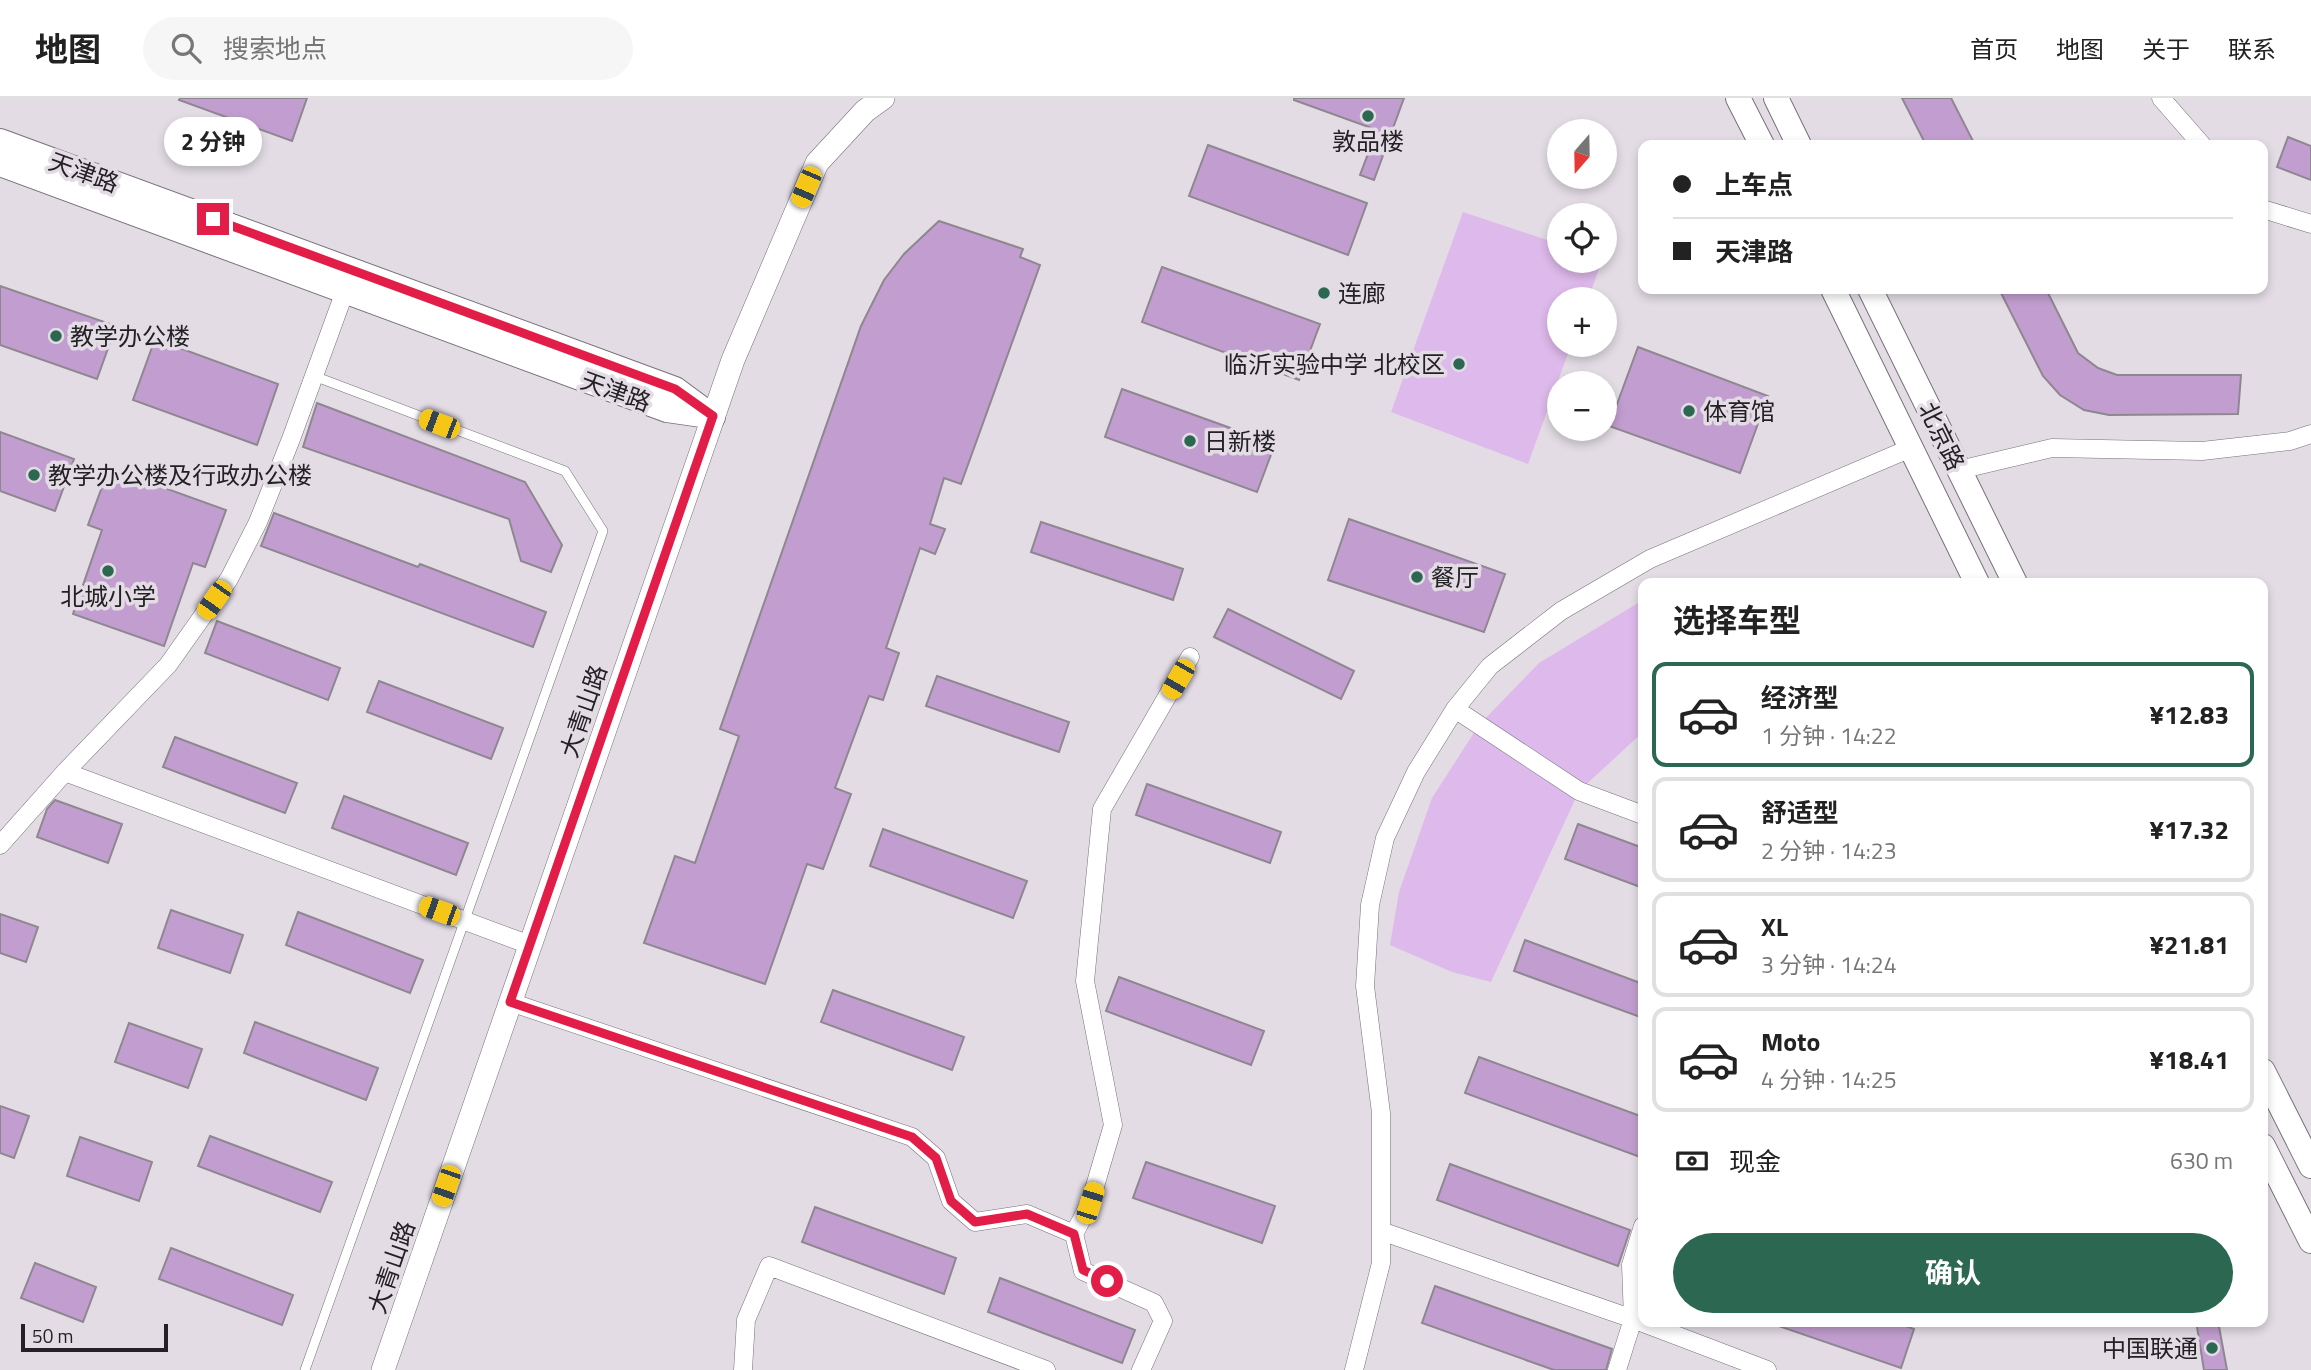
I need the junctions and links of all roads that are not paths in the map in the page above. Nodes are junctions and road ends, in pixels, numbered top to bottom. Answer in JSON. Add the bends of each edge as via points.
{"nodes":[{"id":1,"x":883,"y":98,"type":"edge"},
{"id":2,"x":1738,"y":98,"type":"edge"},
{"id":3,"x":1776,"y":98,"type":"edge"},
{"id":4,"x":2161,"y":98,"type":"edge"},
{"id":5,"x":1759,"y":140,"type":"edge"},
{"id":6,"x":1797,"y":140,"type":"edge"},
{"id":7,"x":2198,"y":140,"type":"edge"},
{"id":8,"x":0,"y":141,"type":"edge"},
{"id":9,"x":0,"y":164,"type":"edge"},
{"id":10,"x":2268,"y":211,"type":"edge"},
{"id":11,"x":2311,"y":224,"type":"edge"},
{"id":12,"x":345,"y":291,"type":"junction"},
{"id":13,"x":1835,"y":294,"type":"edge"},
{"id":14,"x":1872,"y":294,"type":"edge"},
{"id":15,"x":314,"y":376,"type":"junction"},
{"id":16,"x":713,"y":416,"type":"junction"},
{"id":17,"x":2311,"y":434,"type":"edge"},
{"id":18,"x":1911,"y":449,"type":"junction"},
{"id":19,"x":1959,"y":470,"type":"junction"},
{"id":20,"x":1975,"y":578,"type":"edge"},
{"id":21,"x":2013,"y":578,"type":"edge"},
{"id":22,"x":1190,"y":657,"type":"dead end"},
{"id":23,"x":1455,"y":709,"type":"junction"},
{"id":24,"x":65,"y":772,"type":"junction"},
{"id":25,"x":1638,"y":813,"type":"edge"},
{"id":26,"x":0,"y":845,"type":"edge"},
{"id":27,"x":464,"y":921,"type":"junction"},
{"id":28,"x":530,"y":945,"type":"junction"},
{"id":29,"x":510,"y":1002,"type":"junction"},
{"id":30,"x":2268,"y":1081,"type":"edge"},
{"id":31,"x":2268,"y":1156,"type":"edge"},
{"id":32,"x":2311,"y":1166,"type":"edge"},
{"id":33,"x":1381,"y":1231,"type":"junction"},
{"id":34,"x":1074,"y":1234,"type":"junction"},
{"id":35,"x":2311,"y":1241,"type":"edge"},
{"id":36,"x":1638,"y":1242,"type":"edge"},
{"id":37,"x":1633,"y":1319,"type":"junction"},
{"id":38,"x":1638,"y":1321,"type":"edge"},
{"id":39,"x":1654,"y":1327,"type":"edge"},
{"id":40,"x":305,"y":1370,"type":"edge"},
{"id":41,"x":383,"y":1370,"type":"edge"},
{"id":42,"x":743,"y":1370,"type":"edge"},
{"id":43,"x":1046,"y":1370,"type":"edge"},
{"id":44,"x":1141,"y":1370,"type":"edge"},
{"id":45,"x":1354,"y":1370,"type":"edge"},
{"id":46,"x":1617,"y":1370,"type":"edge"},
{"id":47,"x":1767,"y":1370,"type":"edge"}],
"edges":[{"from":1,"to":16,"type":"street","name":"大青山路","via":[[817,163]]},
{"from":2,"to":5,"type":"main road"},
{"from":3,"to":6,"type":"main road"},
{"from":4,"to":7,"type":"street"},
{"from":8,"to":16,"type":"main road","name":"天津路","via":[[675,389]]},
{"from":9,"to":12,"type":"main road","name":"天津路"},
{"from":10,"to":11,"type":"street"},
{"from":12,"to":15,"type":"street"},
{"from":12,"to":16,"type":"main road","name":"天津路","via":[[667,410]]},
{"from":13,"to":18,"type":"main road","name":"北京路"},
{"from":14,"to":19,"type":"main road","name":"北京路"},
{"from":15,"to":24,"type":"street","via":[[258,522],[229,579],[168,665]]},
{"from":15,"to":27,"type":"lane","via":[[565,471],[603,531]]},
{"from":16,"to":28,"type":"street","name":"大青山路"},
{"from":17,"to":19,"type":"street","via":[[2290,441],[2202,451],[2052,448]]},
{"from":18,"to":20,"type":"main road","name":"北京路"},
{"from":18,"to":23,"type":"street","via":[[1639,566],[1561,611],[1490,666]]},
{"from":19,"to":21,"type":"main road","name":"北京路"},
{"from":22,"to":34,"type":"street","via":[[1102,809],[1085,981],[1113,1125],[1090,1203]]},
{"from":23,"to":25,"type":"street","via":[[1579,791]]},
{"from":23,"to":33,"type":"street","via":[[1416,772],[1385,838],[1370,905],[1365,986],[1381,1113]]},
{"from":24,"to":26,"type":"street"},
{"from":24,"to":27,"type":"street"},
{"from":27,"to":28,"type":"street"},
{"from":27,"to":40,"type":"lane"},
{"from":28,"to":29,"type":"street","name":"大青山路"},
{"from":29,"to":34,"type":"street","via":[[912,1137],[936,1158],[951,1201],[975,1222],[1027,1214]]},
{"from":29,"to":41,"type":"street","name":"大青山路"},
{"from":30,"to":32,"type":"main road"},
{"from":31,"to":35,"type":"main road"},
{"from":33,"to":37,"type":"street"},
{"from":33,"to":45,"type":"street","via":[[1381,1263]]},
{"from":34,"to":44,"type":"street","via":[[1083,1270],[1154,1303],[1163,1321]]},
{"from":36,"to":37,"type":"street","via":[[1631,1265]]},
{"from":37,"to":38,"type":"street"},
{"from":37,"to":46,"type":"street"},
{"from":39,"to":47,"type":"street"},
{"from":42,"to":43,"type":"street","via":[[746,1320],[769,1266]]}]}
